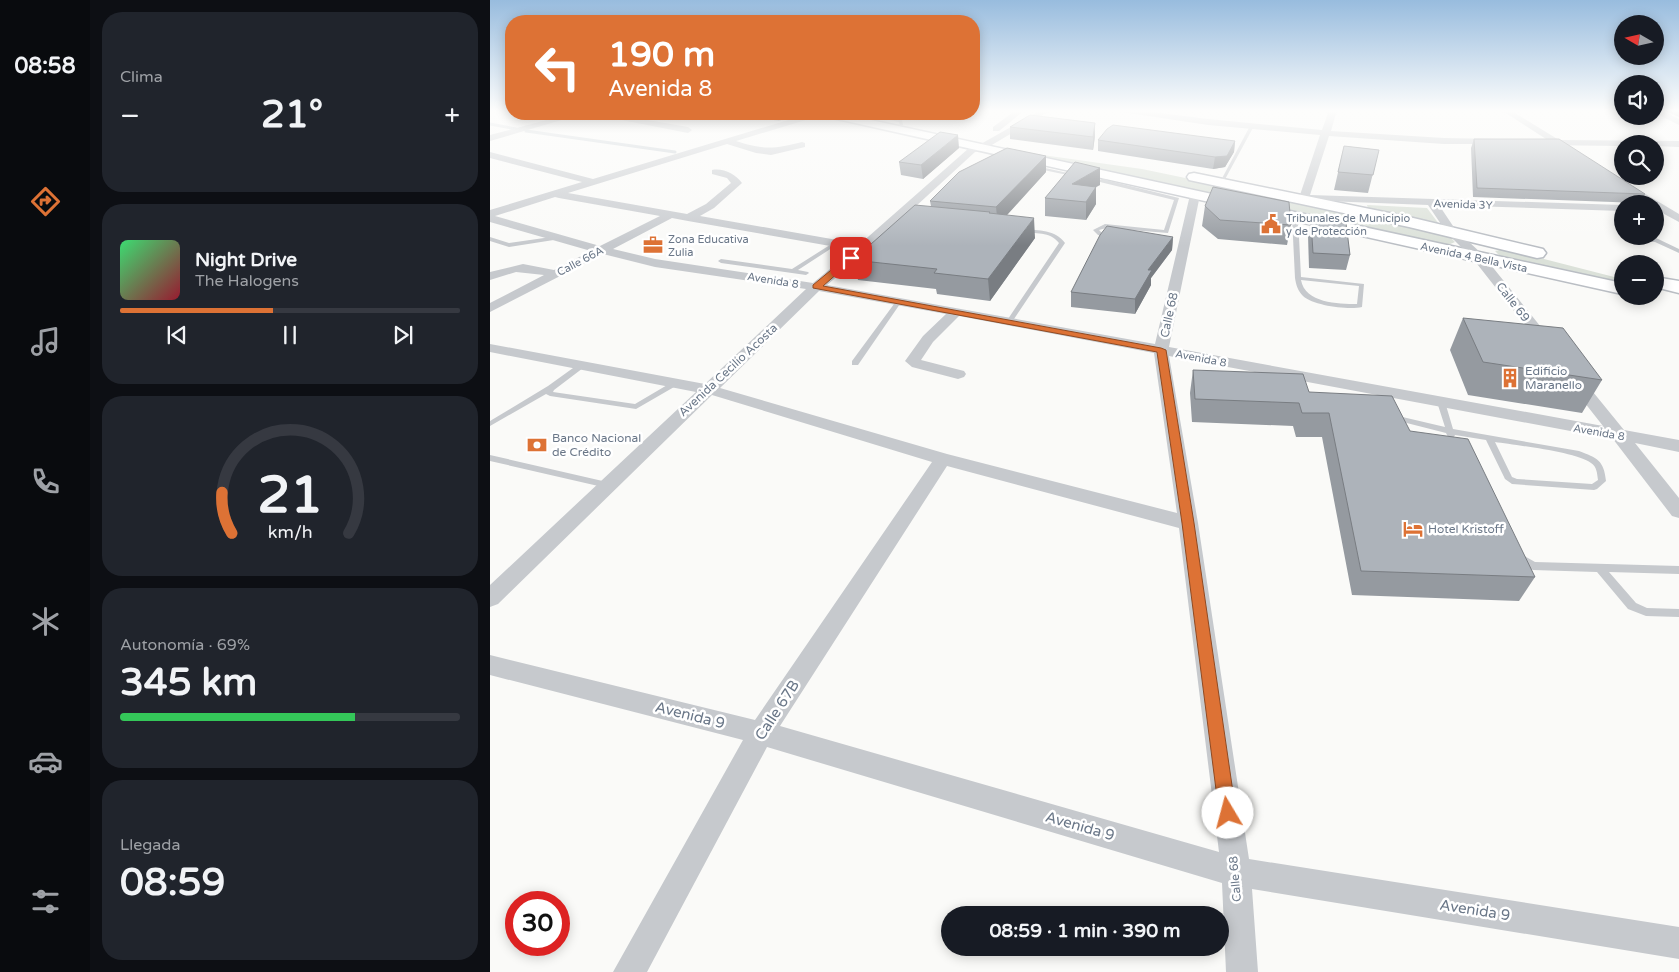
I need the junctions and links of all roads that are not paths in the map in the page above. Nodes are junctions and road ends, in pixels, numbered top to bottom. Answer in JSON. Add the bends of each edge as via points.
{"nodes":[{"id":1,"x":491,"y":155,"type":"edge"},
{"id":2,"x":679,"y":155,"type":"edge"},
{"id":3,"x":981,"y":155,"type":"edge"},
{"id":4,"x":1011,"y":155,"type":"edge"},
{"id":5,"x":1049,"y":155,"type":"edge"},
{"id":6,"x":1236,"y":155,"type":"edge"},
{"id":7,"x":1318,"y":155,"type":"edge"},
{"id":8,"x":1102,"y":160,"type":"dead end"},
{"id":9,"x":1031,"y":166,"type":"edge"},
{"id":10,"x":716,"y":172,"type":"dead end"},
{"id":11,"x":1176,"y":173,"type":"dead end"},
{"id":12,"x":1084,"y":177,"type":"edge"},
{"id":13,"x":1106,"y":178,"type":"junction"},
{"id":14,"x":1613,"y":178,"type":"edge"},
{"id":15,"x":1093,"y":179,"type":"edge"},
{"id":16,"x":592,"y":182,"type":"junction"},
{"id":17,"x":1221,"y":182,"type":"junction"},
{"id":18,"x":555,"y":194,"type":"junction"},
{"id":19,"x":1195,"y":195,"type":"junction"},
{"id":20,"x":1639,"y":195,"type":"edge"},
{"id":21,"x":1304,"y":198,"type":"junction"},
{"id":22,"x":1432,"y":203,"type":"junction"},
{"id":23,"x":1614,"y":208,"type":"edge"},
{"id":24,"x":1664,"y":208,"type":"edge"},
{"id":25,"x":1679,"y":210,"type":"edge"},
{"id":26,"x":1664,"y":211,"type":"edge"},
{"id":27,"x":670,"y":215,"type":"junction"},
{"id":28,"x":490,"y":216,"type":"edge"},
{"id":29,"x":1295,"y":217,"type":"junction"},
{"id":30,"x":688,"y":218,"type":"junction"},
{"id":31,"x":1679,"y":219,"type":"edge"},
{"id":32,"x":1451,"y":230,"type":"junction"},
{"id":33,"x":1015,"y":231,"type":"edge"},
{"id":34,"x":1122,"y":237,"type":"edge"},
{"id":35,"x":558,"y":238,"type":"junction"},
{"id":36,"x":490,"y":239,"type":"edge"},
{"id":37,"x":835,"y":244,"type":"junction"},
{"id":38,"x":1664,"y":244,"type":"edge"},
{"id":39,"x":863,"y":248,"type":"junction"},
{"id":40,"x":600,"y":250,"type":"junction"},
{"id":41,"x":1679,"y":251,"type":"edge"},
{"id":42,"x":1546,"y":255,"type":"dead end"},
{"id":43,"x":1478,"y":257,"type":"junction"},
{"id":44,"x":721,"y":261,"type":"dead end"},
{"id":45,"x":758,"y":266,"type":"junction"},
{"id":46,"x":1604,"y":270,"type":"dead end"},
{"id":47,"x":793,"y":271,"type":"junction"},
{"id":48,"x":806,"y":273,"type":"dead end"},
{"id":49,"x":1614,"y":273,"type":"edge"},
{"id":50,"x":556,"y":274,"type":"junction"},
{"id":51,"x":490,"y":276,"type":"edge"},
{"id":52,"x":745,"y":276,"type":"junction"},
{"id":53,"x":1298,"y":278,"type":"junction"},
{"id":54,"x":1664,"y":284,"type":"edge"},
{"id":55,"x":816,"y":287,"type":"junction"},
{"id":56,"x":1614,"y":287,"type":"edge"},
{"id":57,"x":1679,"y":287,"type":"edge"},
{"id":58,"x":1664,"y":298,"type":"edge"},
{"id":59,"x":1679,"y":300,"type":"edge"},
{"id":60,"x":899,"y":301,"type":"junction"},
{"id":61,"x":490,"y":308,"type":"edge"},
{"id":62,"x":956,"y":312,"type":"junction"},
{"id":63,"x":1009,"y":322,"type":"junction"},
{"id":64,"x":490,"y":348,"type":"edge"},
{"id":65,"x":1161,"y":350,"type":"junction"},
{"id":66,"x":855,"y":363,"type":"dead end"},
{"id":67,"x":583,"y":366,"type":"junction"},
{"id":68,"x":1264,"y":370,"type":"junction"},
{"id":69,"x":958,"y":374,"type":"dead end"},
{"id":70,"x":1274,"y":382,"type":"edge"},
{"id":71,"x":677,"y":383,"type":"junction"},
{"id":72,"x":551,"y":388,"type":"junction"},
{"id":73,"x":708,"y":388,"type":"junction"},
{"id":74,"x":1441,"y":402,"type":"junction"},
{"id":75,"x":1384,"y":414,"type":"edge"},
{"id":76,"x":490,"y":424,"type":"edge"},
{"id":77,"x":1449,"y":431,"type":"junction"},
{"id":78,"x":1619,"y":436,"type":"junction"},
{"id":79,"x":1489,"y":438,"type":"junction"},
{"id":80,"x":1679,"y":446,"type":"edge"},
{"id":81,"x":1457,"y":448,"type":"edge"},
{"id":82,"x":490,"y":458,"type":"edge"},
{"id":83,"x":943,"y":459,"type":"junction"},
{"id":84,"x":607,"y":485,"type":"junction"},
{"id":85,"x":1679,"y":511,"type":"edge"},
{"id":86,"x":1188,"y":523,"type":"junction"},
{"id":87,"x":1510,"y":548,"type":"edge"},
{"id":88,"x":1600,"y":568,"type":"junction"},
{"id":89,"x":1679,"y":570,"type":"edge"},
{"id":90,"x":490,"y":598,"type":"edge"},
{"id":91,"x":1679,"y":613,"type":"edge"},
{"id":92,"x":490,"y":665,"type":"edge"},
{"id":93,"x":761,"y":733,"type":"junction"},
{"id":94,"x":1236,"y":872,"type":"junction"},
{"id":95,"x":1679,"y":943,"type":"edge"},
{"id":96,"x":629,"y":972,"type":"edge"},
{"id":97,"x":1242,"y":972,"type":"edge"}],
"edges":[{"from":1,"to":16,"type":"street"},
{"from":2,"to":16,"type":"street"},
{"from":3,"to":39,"type":"street","name":"Avenida Cecilio Acosta"},
{"from":4,"to":13,"type":"street","name":"Avenida 4 Bella Vista"},
{"from":5,"to":8,"type":"street","name":"Avenida 4 Bella Vista"},
{"from":6,"to":17,"type":"lane"},
{"from":7,"to":21,"type":"street"},
{"from":9,"to":12,"type":"lane"},
{"from":10,"to":30,"type":"street","via":[[731,176],[737,183],[710,206]]},
{"from":11,"to":17,"type":"street","name":"Avenida 4 Bella Vista"},
{"from":13,"to":15,"type":"lane"},
{"from":13,"to":19,"type":"street","name":"Avenida 4 Bella Vista"},
{"from":13,"to":34,"type":"lane","via":[[1177,199],[1166,232],[1105,226],[1096,230],[1100,234]]},
{"from":14,"to":20,"type":"street"},
{"from":16,"to":18,"type":"street"},
{"from":17,"to":21,"type":"street","name":"Avenida 4 Bella Vista"},
{"from":18,"to":27,"type":"street"},
{"from":18,"to":28,"type":"street"},
{"from":19,"to":29,"type":"street","name":"Avenida 4 Bella Vista"},
{"from":19,"to":65,"type":"street","name":"Calle 68","via":[[1180,245]]},
{"from":21,"to":22,"type":"street","name":"Avenida 3Y"},
{"from":21,"to":32,"type":"street","name":"Avenida 4 Bella Vista"},
{"from":22,"to":23,"type":"street","name":"Avenida 3Y"},
{"from":22,"to":32,"type":"street","name":"Calle 69"},
{"from":24,"to":25,"type":"street"},
{"from":26,"to":31,"type":"street"},
{"from":27,"to":30,"type":"street"},
{"from":27,"to":40,"type":"street","name":"Calle 66A"},
{"from":28,"to":35,"type":"street","name":"Avenida 8"},
{"from":29,"to":43,"type":"street","name":"Avenida 4 Bella Vista"},
{"from":29,"to":53,"type":"lane"},
{"from":30,"to":37,"type":"street"},
{"from":32,"to":42,"type":"street","name":"Avenida 4 Bella Vista"},
{"from":32,"to":43,"type":"street","name":"Calle 69"},
{"from":33,"to":63,"type":"lane","via":[[1054,234],[1062,243]]},
{"from":35,"to":36,"type":"lane","via":[[509,245]]},
{"from":35,"to":40,"type":"street","name":"Avenida 8"},
{"from":37,"to":39,"type":"street"},
{"from":37,"to":47,"type":"lane"},
{"from":38,"to":41,"type":"lane"},
{"from":39,"to":55,"type":"street","name":"Avenida Cecilio Acosta"},
{"from":40,"to":50,"type":"street","name":"Calle 66A"},
{"from":40,"to":52,"type":"street","name":"Avenida 8","via":[[655,263]]},
{"from":43,"to":56,"type":"street","name":"Avenida 4 Bella Vista"},
{"from":43,"to":78,"type":"street","name":"Calle 69"},
{"from":44,"to":45,"type":"lane"},
{"from":45,"to":47,"type":"lane"},
{"from":45,"to":52,"type":"lane"},
{"from":46,"to":49,"type":"street"},
{"from":47,"to":48,"type":"lane"},
{"from":50,"to":51,"type":"street","via":[[522,267]]},
{"from":50,"to":61,"type":"street","name":"Calle 66A"},
{"from":52,"to":55,"type":"street","name":"Avenida 8"},
{"from":53,"to":53,"type":"lane","via":[[1298,286],[1314,301],[1360,306],[1362,285]]},
{"from":54,"to":57,"type":"street"},
{"from":55,"to":60,"type":"street","name":"Avenida 8"},
{"from":55,"to":73,"type":"street","name":"Avenida Cecilio Acosta"},
{"from":58,"to":59,"type":"street"},
{"from":60,"to":62,"type":"street","name":"Avenida 8"},
{"from":60,"to":66,"type":"lane"},
{"from":62,"to":63,"type":"street","name":"Avenida 8"},
{"from":62,"to":69,"type":"street","via":[[928,339],[913,361]]},
{"from":63,"to":65,"type":"street","name":"Avenida 8"},
{"from":64,"to":67,"type":"street"},
{"from":65,"to":68,"type":"street","name":"Avenida 8"},
{"from":65,"to":86,"type":"street","name":"Calle 68"},
{"from":67,"to":71,"type":"street"},
{"from":67,"to":72,"type":"lane"},
{"from":68,"to":70,"type":"lane"},
{"from":68,"to":74,"type":"street","name":"Avenida 8"},
{"from":71,"to":72,"type":"lane","via":[[636,407],[550,394]]},
{"from":71,"to":73,"type":"street"},
{"from":72,"to":76,"type":"lane"},
{"from":73,"to":83,"type":"street"},
{"from":73,"to":84,"type":"street","name":"Avenida Cecilio Acosta"},
{"from":74,"to":77,"type":"lane"},
{"from":74,"to":78,"type":"street","name":"Avenida 8"},
{"from":75,"to":77,"type":"lane"},
{"from":77,"to":79,"type":"lane"},
{"from":77,"to":81,"type":"lane"},
{"from":78,"to":80,"type":"street","name":"Avenida 8"},
{"from":78,"to":85,"type":"street","name":"Calle 69"},
{"from":79,"to":79,"type":"lane","via":[[1509,479],[1516,482],[1594,487],[1602,481],[1602,469],[1593,460],[1576,453]]},
{"from":82,"to":84,"type":"lane"},
{"from":83,"to":86,"type":"street"},
{"from":83,"to":93,"type":"street","name":"Calle 67B"},
{"from":84,"to":90,"type":"street","name":"Avenida Cecilio Acosta"},
{"from":86,"to":94,"type":"street","name":"Calle 68"},
{"from":87,"to":88,"type":"lane","via":[[1516,556],[1533,566]]},
{"from":88,"to":89,"type":"lane"},
{"from":88,"to":91,"type":"lane","via":[[1632,606],[1646,612]]},
{"from":92,"to":93,"type":"street","name":"Avenida 9"},
{"from":93,"to":94,"type":"street","name":"Avenida 9"},
{"from":93,"to":96,"type":"street","name":"Calle 67B"},
{"from":94,"to":95,"type":"street","name":"Avenida 9"},
{"from":94,"to":97,"type":"street","name":"Calle 68"}]}
